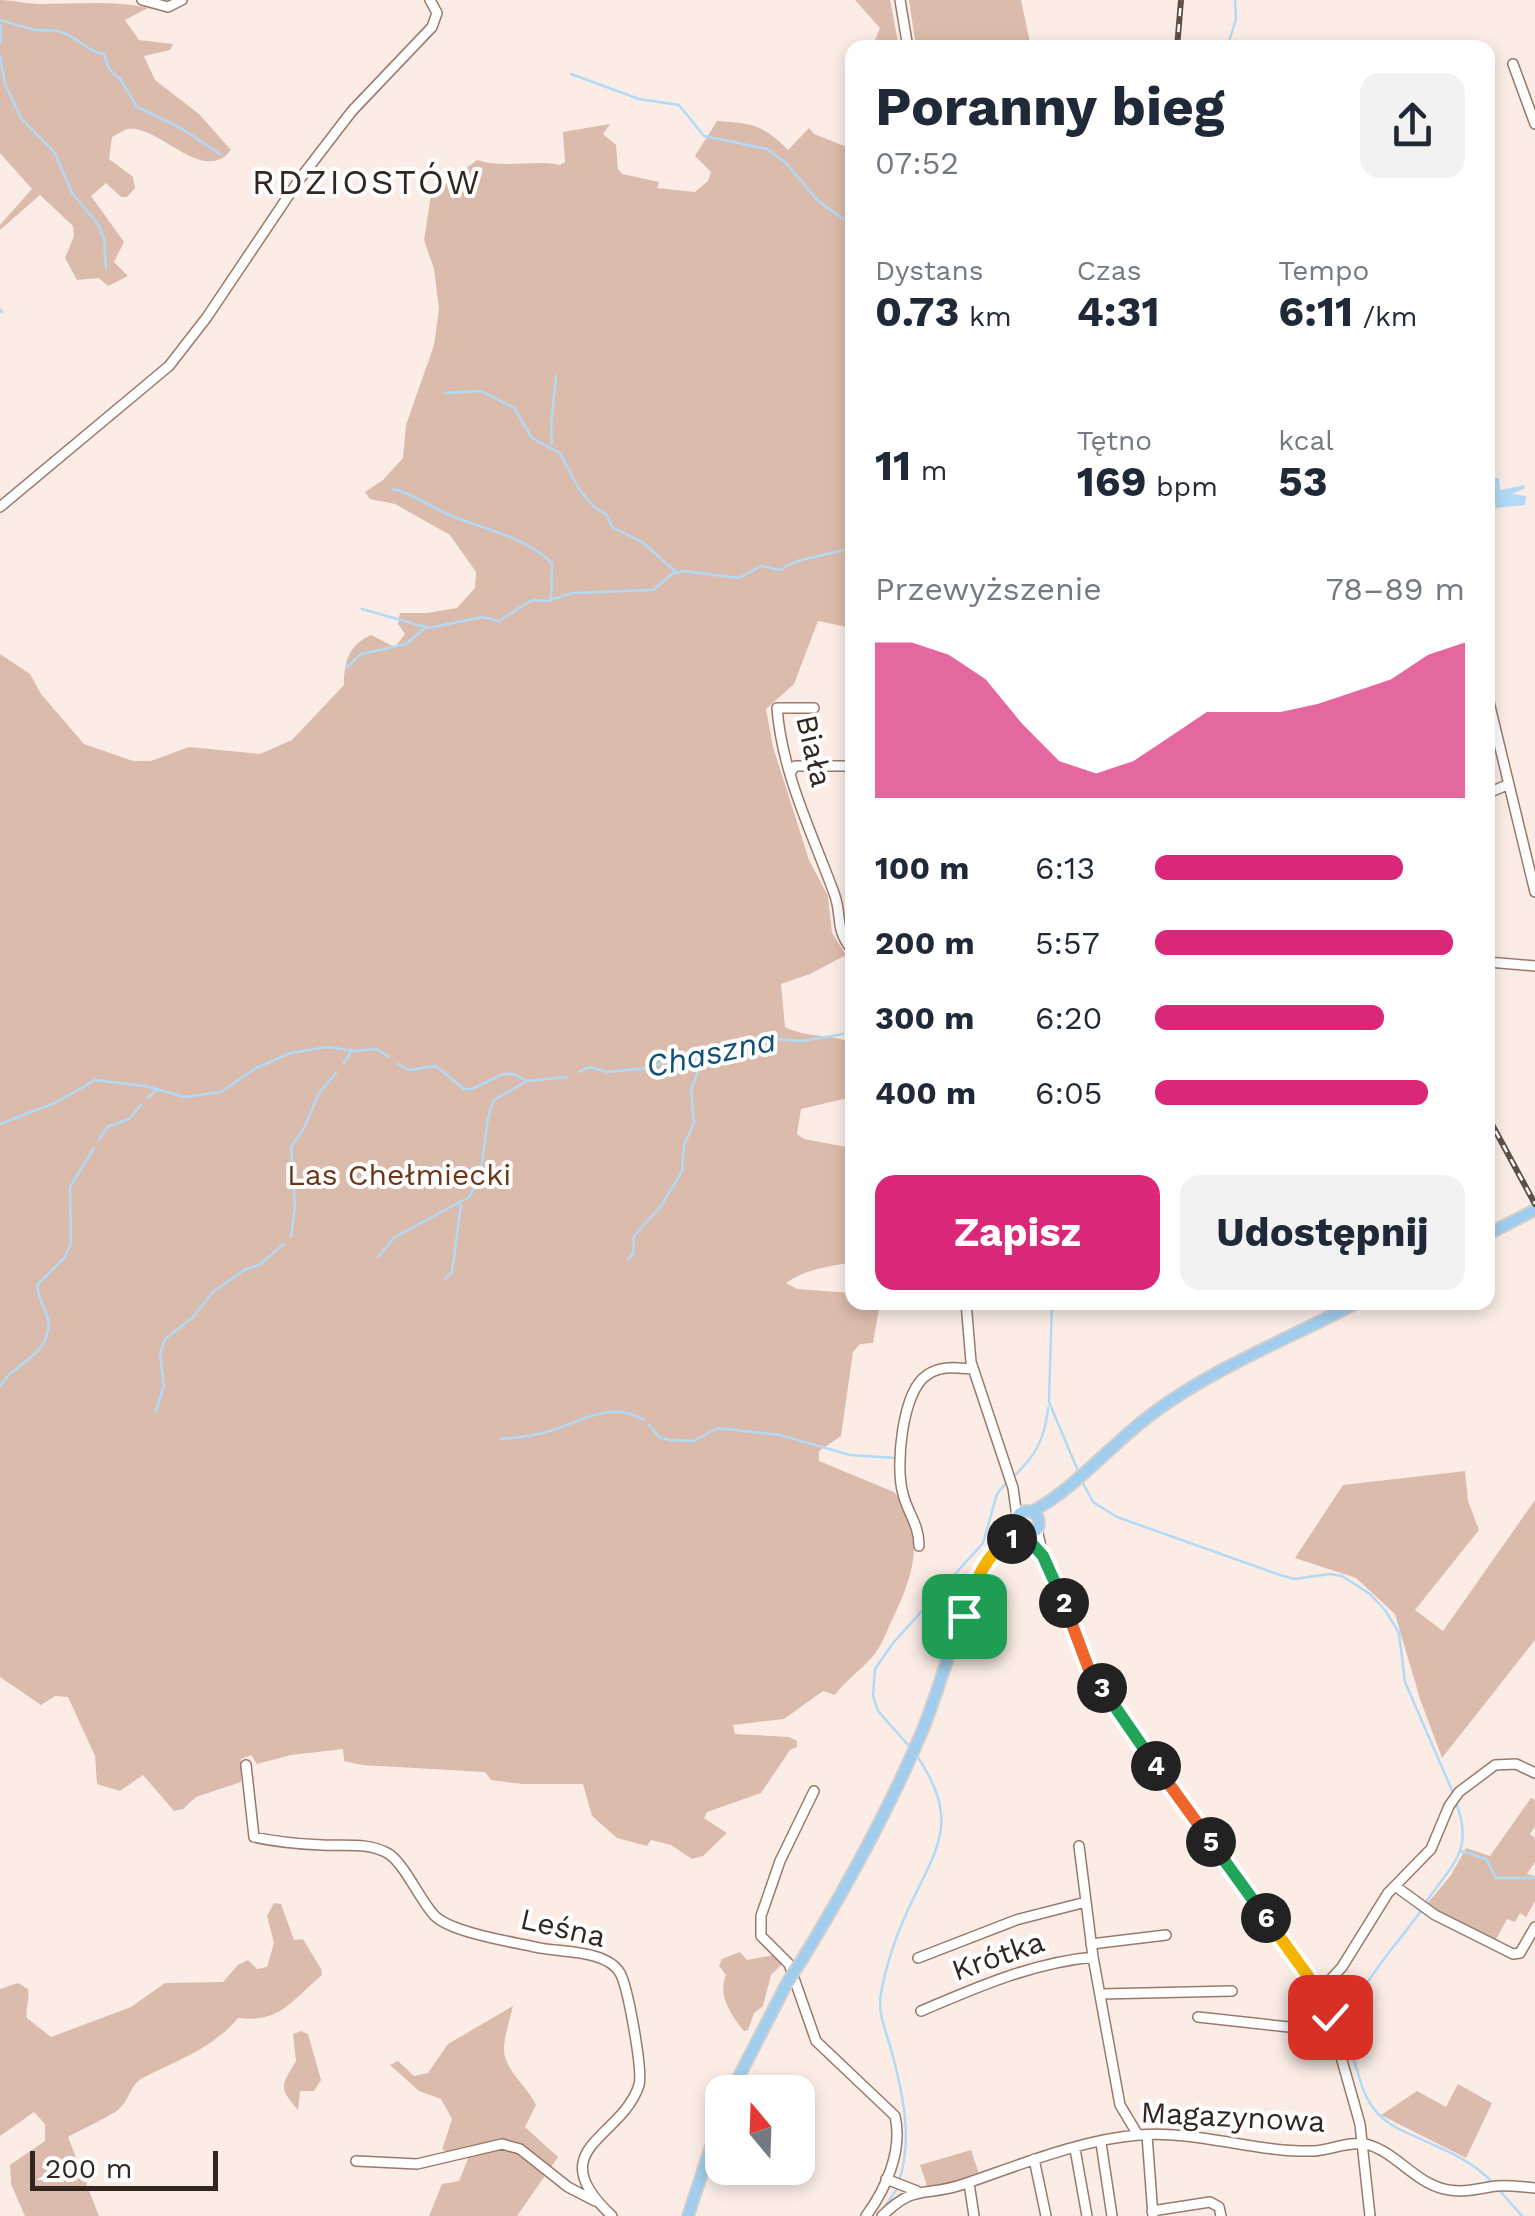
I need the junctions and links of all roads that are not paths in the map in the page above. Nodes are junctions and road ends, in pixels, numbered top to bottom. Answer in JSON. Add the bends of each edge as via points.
{"nodes":[{"id":1,"x":142,"y":0,"type":"edge"},
{"id":2,"x":182,"y":0,"type":"edge"},
{"id":3,"x":430,"y":0,"type":"edge"},
{"id":4,"x":900,"y":0,"type":"edge"},
{"id":5,"x":907,"y":40,"type":"edge"},
{"id":6,"x":1513,"y":64,"type":"dead end"},
{"id":7,"x":1535,"y":124,"type":"edge"},
{"id":8,"x":0,"y":507,"type":"edge"},
{"id":9,"x":814,"y":708,"type":"dead end"},
{"id":10,"x":1495,"y":728,"type":"edge"},
{"id":11,"x":845,"y":766,"type":"edge"},
{"id":12,"x":790,"y":772,"type":"junction"},
{"id":13,"x":1508,"y":785,"type":"junction"},
{"id":14,"x":1495,"y":790,"type":"edge"},
{"id":15,"x":1532,"y":867,"type":"edge"},
{"id":16,"x":1535,"y":892,"type":"edge"},
{"id":17,"x":845,"y":940,"type":"edge"},
{"id":18,"x":1495,"y":963,"type":"edge"},
{"id":19,"x":1535,"y":966,"type":"edge"},
{"id":20,"x":1535,"y":1210,"type":"edge"},
{"id":21,"x":1495,"y":1230,"type":"edge"},
{"id":22,"x":967,"y":1310,"type":"edge"},
{"id":23,"x":1343,"y":1310,"type":"edge"},
{"id":24,"x":972,"y":1369,"type":"junction"},
{"id":25,"x":1027,"y":1523,"type":"junction"},
{"id":26,"x":919,"y":1546,"type":"dead end"},
{"id":27,"x":246,"y":1766,"type":"dead end"},
{"id":28,"x":1535,"y":1774,"type":"edge"},
{"id":29,"x":814,"y":1791,"type":"dead end"},
{"id":30,"x":1079,"y":1846,"type":"dead end"},
{"id":31,"x":1395,"y":1886,"type":"junction"},
{"id":32,"x":1086,"y":1902,"type":"junction"},
{"id":33,"x":1535,"y":1927,"type":"edge"},
{"id":34,"x":1166,"y":1935,"type":"dead end"},
{"id":35,"x":1092,"y":1944,"type":"junction"},
{"id":36,"x":1093,"y":1957,"type":"junction"},
{"id":37,"x":918,"y":1958,"type":"dead end"},
{"id":38,"x":1232,"y":1991,"type":"dead end"},
{"id":39,"x":1320,"y":1992,"type":"junction"},
{"id":40,"x":1101,"y":1994,"type":"junction"},
{"id":41,"x":922,"y":2011,"type":"dead end"},
{"id":42,"x":1198,"y":2017,"type":"dead end"},
{"id":43,"x":1331,"y":2020,"type":"junction"},
{"id":44,"x":740,"y":2075,"type":"edge"},
{"id":45,"x":1142,"y":2135,"type":"junction"},
{"id":46,"x":1101,"y":2143,"type":"junction"},
{"id":47,"x":1362,"y":2143,"type":"junction"},
{"id":48,"x":1075,"y":2149,"type":"junction"},
{"id":49,"x":1034,"y":2159,"type":"junction"},
{"id":50,"x":356,"y":2161,"type":"dead end"},
{"id":51,"x":705,"y":2164,"type":"edge"},
{"id":52,"x":888,"y":2179,"type":"junction"},
{"id":53,"x":969,"y":2183,"type":"junction"},
{"id":54,"x":1535,"y":2188,"type":"edge"},
{"id":55,"x":917,"y":2190,"type":"junction"},
{"id":56,"x":598,"y":2202,"type":"junction"},
{"id":57,"x":1152,"y":2213,"type":"edge"},
{"id":58,"x":612,"y":2216,"type":"edge"},
{"id":59,"x":688,"y":2216,"type":"edge"},
{"id":60,"x":866,"y":2216,"type":"edge"},
{"id":61,"x":882,"y":2216,"type":"edge"},
{"id":62,"x":974,"y":2216,"type":"edge"},
{"id":63,"x":1046,"y":2216,"type":"edge"},
{"id":64,"x":1087,"y":2216,"type":"edge"},
{"id":65,"x":1112,"y":2216,"type":"edge"},
{"id":66,"x":1220,"y":2216,"type":"edge"},
{"id":67,"x":1370,"y":2216,"type":"edge"}],
"edges":[{"from":1,"to":2,"type":"street","via":[[168,8]]},
{"from":3,"to":8,"type":"street","via":[[436,13],[423,38],[352,111],[169,366]]},
{"from":4,"to":5,"type":"street"},
{"from":6,"to":7,"type":"street"},
{"from":9,"to":12,"type":"street","name":"Biała","via":[[777,708]]},
{"from":10,"to":13,"type":"street"},
{"from":11,"to":12,"type":"street","via":[[795,766]]},
{"from":12,"to":17,"type":"street","name":"Biała"},
{"from":13,"to":14,"type":"street"},
{"from":13,"to":15,"type":"street"},
{"from":15,"to":16,"type":"street"},
{"from":18,"to":19,"type":"street"},
{"from":20,"to":21,"type":"main road"},
{"from":22,"to":24,"type":"street"},
{"from":23,"to":25,"type":"main road","via":[[1181,1394]]},
{"from":24,"to":25,"type":"street"},
{"from":24,"to":26,"type":"street","via":[[939,1369],[917,1384],[906,1414],[902,1487]]},
{"from":25,"to":39,"type":"street","via":[[1097,1681]]},
{"from":25,"to":44,"type":"main road","bridge":true,"via":[[1002,1544],[974,1586],[919,1738]]},
{"from":27,"to":56,"type":"street","name":"Leśna","via":[[254,1837],[372,1847],[391,1855],[441,1922],[616,1967],[626,1986],[641,2076],[632,2098],[583,2160]]},
{"from":28,"to":31,"type":"street","via":[[1516,1764],[1496,1765],[1455,1798],[1430,1849]]},
{"from":29,"to":52,"type":"street","via":[[780,1861],[760,1916],[761,1936],[789,1964],[816,2042],[895,2116]]},
{"from":30,"to":32,"type":"street","name":"Krótka"},
{"from":31,"to":33,"type":"street","via":[[1512,1954],[1520,1953]]},
{"from":31,"to":39,"type":"street"},
{"from":32,"to":35,"type":"street","name":"Krótka"},
{"from":32,"to":37,"type":"street","name":"Krótka","via":[[1016,1920]]},
{"from":34,"to":35,"type":"street","name":"Krótka"},
{"from":35,"to":36,"type":"street","name":"Krótka"},
{"from":36,"to":40,"type":"street","name":"Krótka"},
{"from":36,"to":41,"type":"street","name":"Krótka","via":[[1013,1974]]},
{"from":38,"to":40,"type":"street"},
{"from":39,"to":43,"type":"street"},
{"from":40,"to":45,"type":"street","name":"Krótka","via":[[1120,2105]]},
{"from":42,"to":43,"type":"street","via":[[1290,2028]]},
{"from":43,"to":47,"type":"street"},
{"from":45,"to":46,"type":"street","name":"Magazynowa"},
{"from":45,"to":47,"type":"street","name":"Magazynowa","via":[[1312,2151]]},
{"from":45,"to":57,"type":"street"},
{"from":46,"to":48,"type":"street","name":"Magazynowa"},
{"from":46,"to":65,"type":"street","name":"Magazynowa"},
{"from":47,"to":54,"type":"street","via":[[1390,2153],[1442,2189]]},
{"from":47,"to":67,"type":"street"},
{"from":48,"to":49,"type":"street","name":"Magazynowa"},
{"from":48,"to":64,"type":"street"},
{"from":49,"to":53,"type":"street","name":"Magazynowa"},
{"from":49,"to":63,"type":"street"},
{"from":50,"to":56,"type":"street","via":[[417,2164],[502,2144],[520,2148]]},
{"from":51,"to":59,"type":"main road"},
{"from":52,"to":55,"type":"street","name":"Magazynowa"},
{"from":52,"to":60,"type":"street"},
{"from":53,"to":55,"type":"street","name":"Magazynowa"},
{"from":53,"to":62,"type":"street"},
{"from":55,"to":61,"type":"street","name":"Magazynowa"},
{"from":56,"to":58,"type":"street","name":"Leśna"},
{"from":57,"to":66,"type":"street","via":[[1210,2202]]}]}
